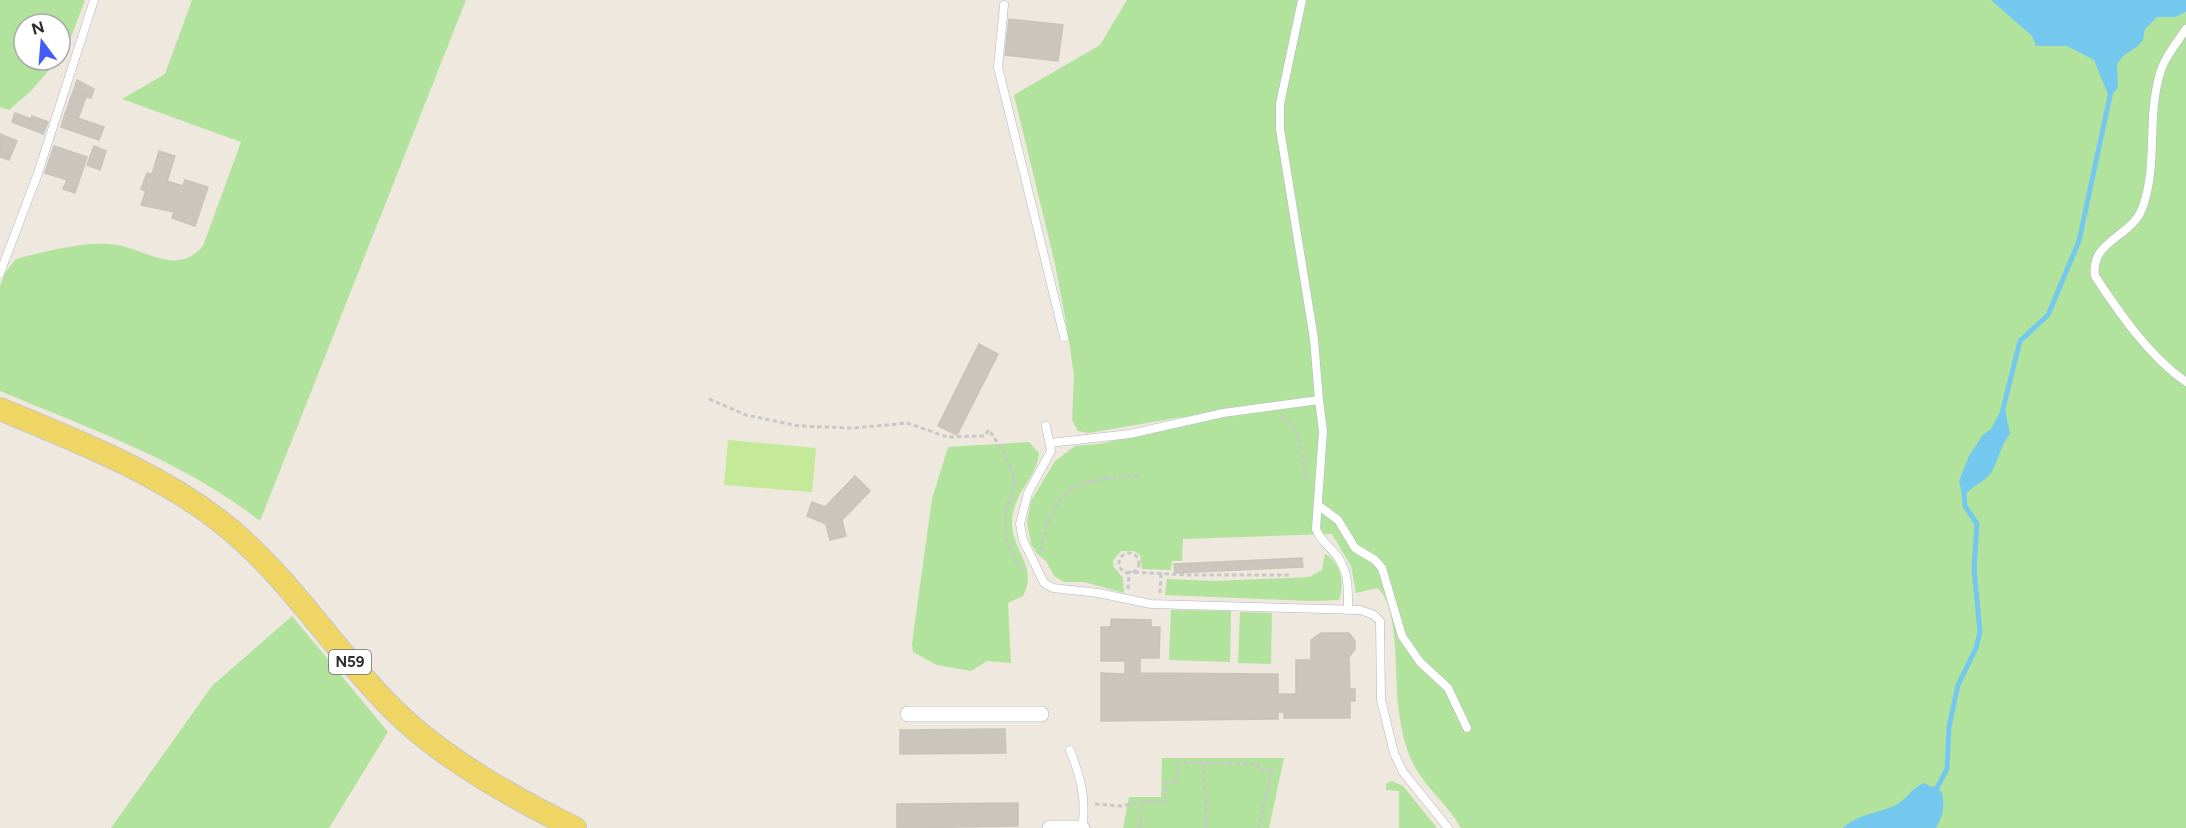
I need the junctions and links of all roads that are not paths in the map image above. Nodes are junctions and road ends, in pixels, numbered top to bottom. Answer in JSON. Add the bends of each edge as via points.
{"nodes":[{"id":1,"x":94,"y":0,"type":"edge"},
{"id":2,"x":1302,"y":0,"type":"edge"},
{"id":3,"x":1004,"y":5,"type":"dead end"},
{"id":4,"x":2186,"y":29,"type":"edge"},
{"id":5,"x":0,"y":273,"type":"edge"},
{"id":6,"x":1064,"y":337,"type":"dead end"},
{"id":7,"x":2186,"y":382,"type":"edge"},
{"id":8,"x":1319,"y":400,"type":"junction"},
{"id":9,"x":0,"y":409,"type":"edge"},
{"id":10,"x":1047,"y":426,"type":"dead end"},
{"id":11,"x":1050,"y":443,"type":"junction"},
{"id":12,"x":1318,"y":505,"type":"junction"},
{"id":13,"x":1348,"y":610,"type":"junction"},
{"id":14,"x":908,"y":714,"type":"dead end"},
{"id":15,"x":1041,"y":714,"type":"dead end"},
{"id":16,"x":1467,"y":728,"type":"dead end"},
{"id":17,"x":1070,"y":750,"type":"dead end"},
{"id":18,"x":575,"y":828,"type":"edge"},
{"id":19,"x":1050,"y":828,"type":"edge"},
{"id":20,"x":1082,"y":828,"type":"edge"},
{"id":21,"x":1448,"y":828,"type":"edge"}],
"edges":[{"from":1,"to":5,"type":"lane","via":[[37,176]]},
{"from":2,"to":8,"type":"lane","via":[[1280,105],[1280,129],[1314,339]]},
{"from":3,"to":6,"type":"lane","via":[[998,67]]},
{"from":4,"to":7,"type":"lane","via":[[2159,75],[2152,116],[2151,164],[2142,208],[2136,220],[2099,252],[2094,268],[2095,276],[2126,320],[2170,371]]},
{"from":8,"to":11,"type":"lane","via":[[1223,413],[1130,434]]},
{"from":8,"to":12,"type":"lane","via":[[1323,431]]},
{"from":9,"to":18,"type":"main road","number":"N59","via":[[168,488],[230,529],[284,583],[389,705],[472,771]]},
{"from":10,"to":11,"type":"lane"},
{"from":11,"to":13,"type":"lane","via":[[1051,451],[1028,493],[1020,524],[1023,540],[1044,583],[1053,588],[1160,604]]},
{"from":12,"to":13,"type":"lane","via":[[1316,529],[1345,572]]},
{"from":12,"to":16,"type":"lane","via":[[1338,520],[1355,548],[1382,568],[1402,636],[1420,662],[1448,688]]},
{"from":13,"to":21,"type":"lane","via":[[1360,610],[1380,621],[1381,700],[1394,753],[1403,772]]},
{"from":14,"to":15,"type":"street"},
{"from":17,"to":20,"type":"lane","via":[[1082,781]]},
{"from":19,"to":20,"type":"street"}]}
